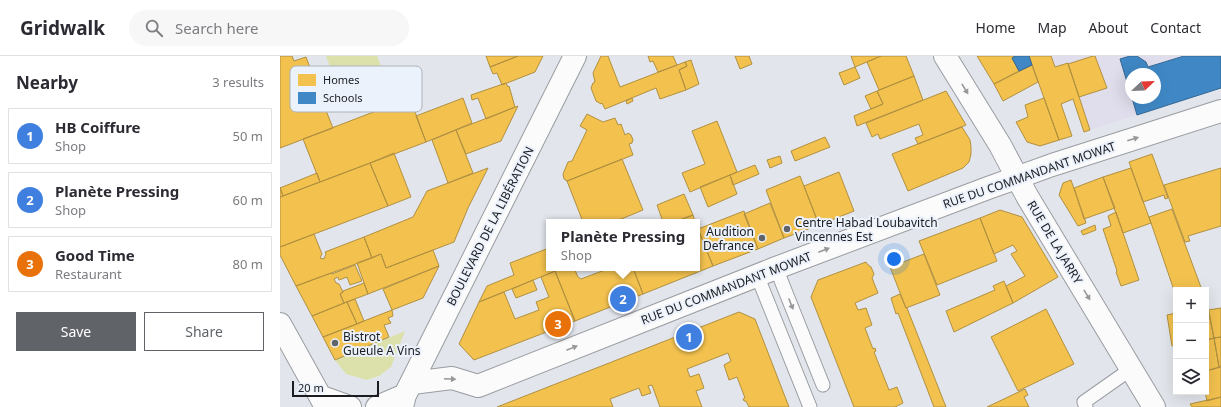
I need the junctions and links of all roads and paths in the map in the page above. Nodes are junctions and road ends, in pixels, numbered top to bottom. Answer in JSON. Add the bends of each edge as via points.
{"nodes":[{"id":1,"x":574,"y":56,"type":"edge"},
{"id":2,"x":945,"y":56,"type":"edge"},
{"id":3,"x":1221,"y":111,"type":"edge"},
{"id":4,"x":1016,"y":177,"type":"junction"},
{"id":5,"x":767,"y":272,"type":"junction"},
{"id":6,"x":280,"y":324,"type":"edge"},
{"id":7,"x":1131,"y":369,"type":"junction"},
{"id":8,"x":824,"y":385,"type":"dead end"},
{"id":9,"x":406,"y":395,"type":"edge"},
{"id":10,"x":324,"y":402,"type":"edge"},
{"id":11,"x":350,"y":407,"type":"edge"},
{"id":12,"x":378,"y":407,"type":"edge"},
{"id":13,"x":810,"y":407,"type":"edge"},
{"id":14,"x":1086,"y":407,"type":"edge"},
{"id":15,"x":1154,"y":407,"type":"edge"}],
"edges":[{"from":1,"to":9,"type":"street","name":"BOULEVARD DE LA LIBÉRATION"},
{"from":2,"to":4,"type":"street","name":"RUE DE LA JARRY","one_way":true,"via":[[1000,145]]},
{"from":4,"to":3,"type":"street","name":"RUE DU COMMANDANT MOWAT","one_way":true},
{"from":5,"to":4,"type":"street","name":"RUE DU COMMANDANT MOWAT","one_way":true},
{"from":4,"to":7,"type":"street","name":"RUE DE LA JARRY","one_way":true},
{"from":5,"to":8,"type":"lane","one_way":true},
{"from":9,"to":5,"type":"street","name":"RUE DU COMMANDANT MOWAT","one_way":true,"via":[[452,378],[478,386]]},
{"from":5,"to":13,"type":"lane"},
{"from":6,"to":10,"type":"street"},
{"from":7,"to":14,"type":"lane","via":[[1084,402]]},
{"from":7,"to":15,"type":"street","name":"RUE DE LA JARRY"},
{"from":9,"to":12,"type":"street"},
{"from":10,"to":11,"type":"street"}]}
